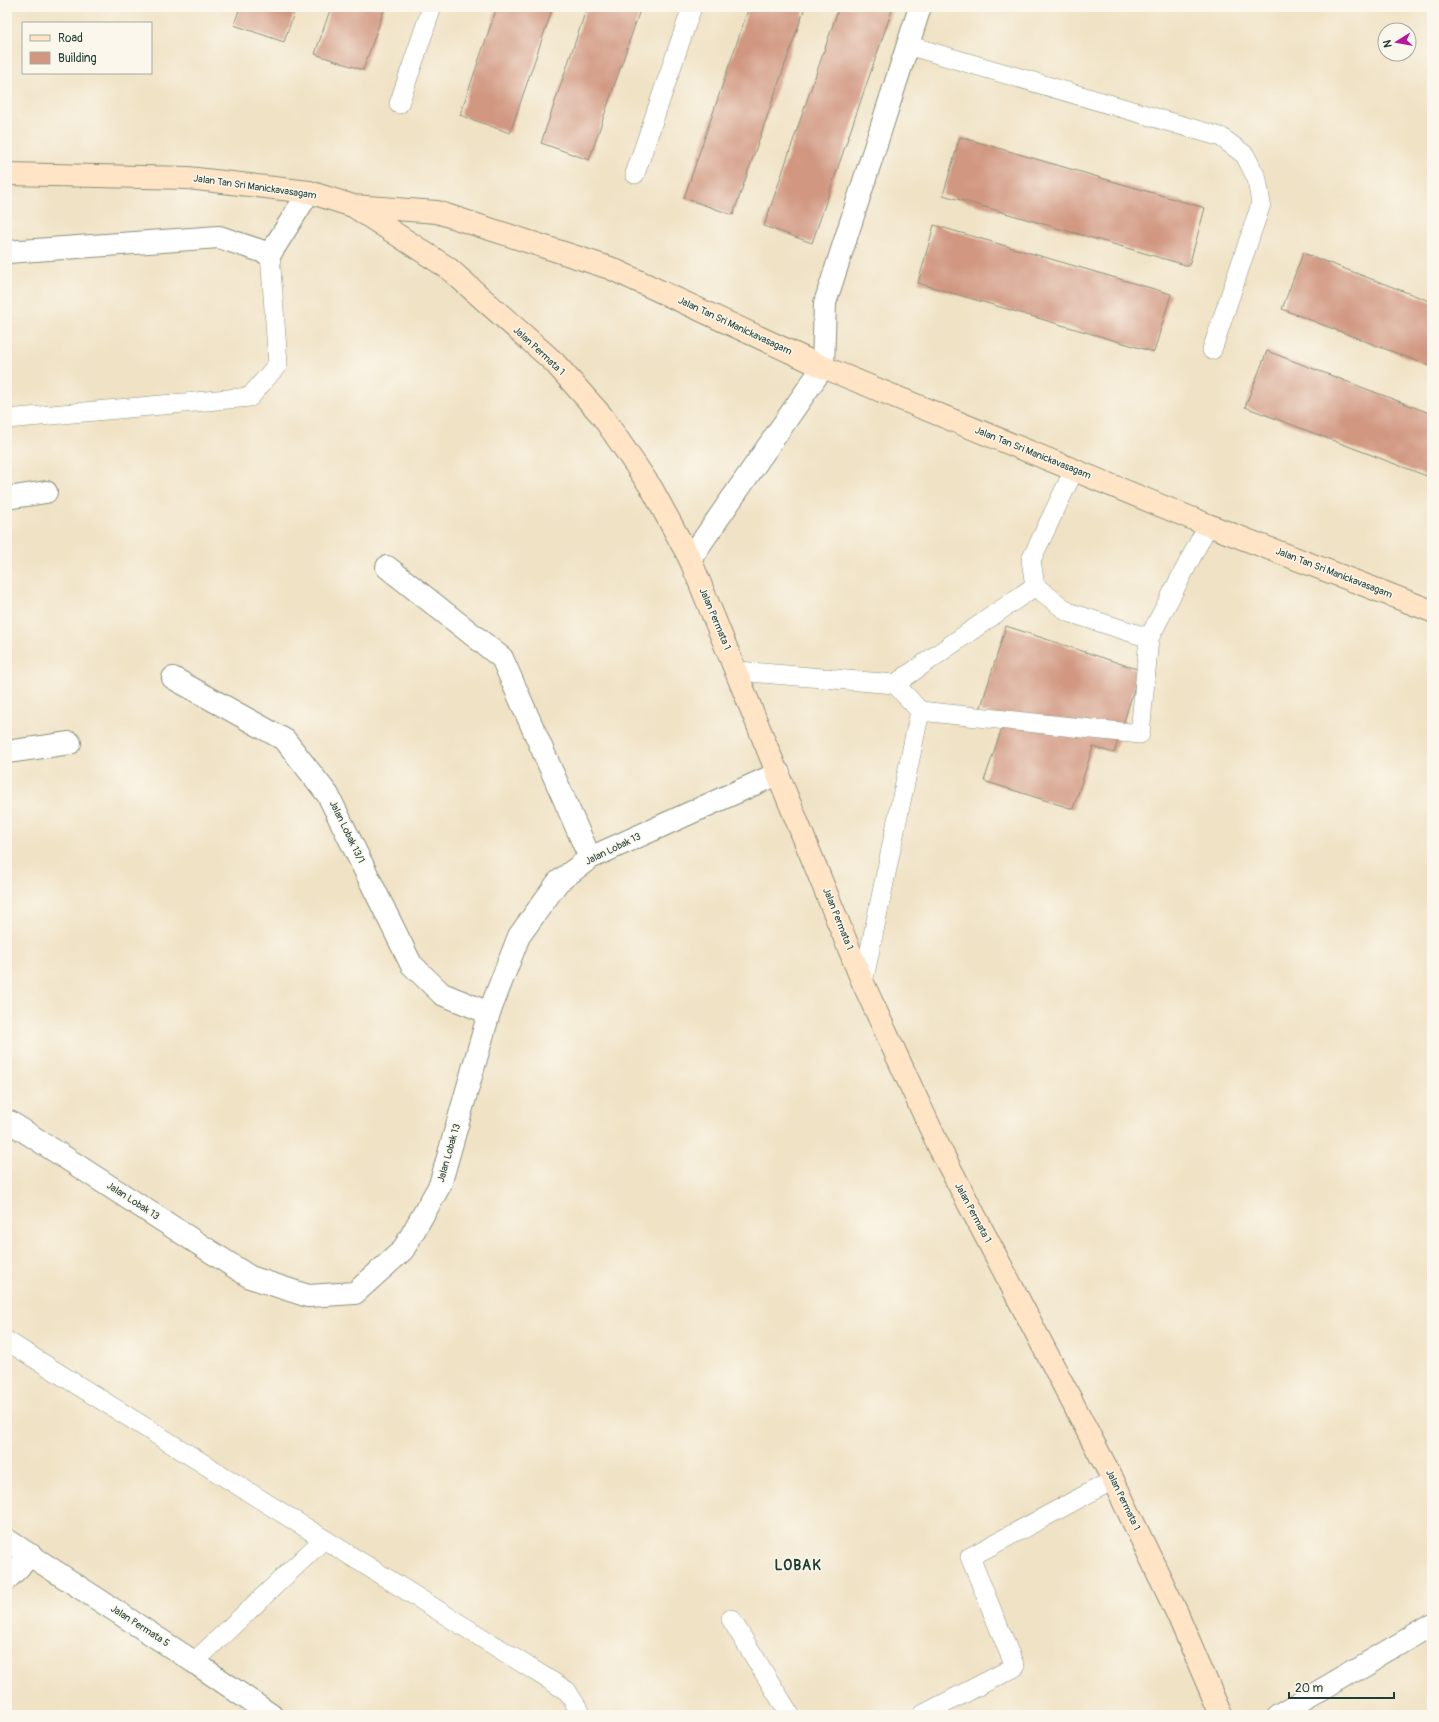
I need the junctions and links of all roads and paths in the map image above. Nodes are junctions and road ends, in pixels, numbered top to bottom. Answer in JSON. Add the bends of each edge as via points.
{"nodes":[{"id":1,"x":432,"y":7,"type":"edge"},
{"id":2,"x":692,"y":7,"type":"edge"},
{"id":3,"x":920,"y":7,"type":"edge"},
{"id":4,"x":908,"y":45,"type":"junction"},
{"id":5,"x":399,"y":104,"type":"dead end"},
{"id":6,"x":7,"y":174,"type":"edge"},
{"id":7,"x":635,"y":174,"type":"dead end"},
{"id":8,"x":309,"y":192,"type":"junction"},
{"id":9,"x":353,"y":206,"type":"junction"},
{"id":10,"x":7,"y":252,"type":"edge"},
{"id":11,"x":270,"y":254,"type":"junction"},
{"id":12,"x":1212,"y":350,"type":"dead end"},
{"id":13,"x":822,"y":366,"type":"junction"},
{"id":14,"x":7,"y":419,"type":"edge"},
{"id":15,"x":1074,"y":470,"type":"junction"},
{"id":16,"x":46,"y":492,"type":"dead end"},
{"id":17,"x":7,"y":498,"type":"edge"},
{"id":18,"x":1208,"y":525,"type":"junction"},
{"id":19,"x":690,"y":559,"type":"junction"},
{"id":20,"x":387,"y":567,"type":"dead end"},
{"id":21,"x":1035,"y":586,"type":"junction"},
{"id":22,"x":1432,"y":611,"type":"edge"},
{"id":23,"x":1149,"y":638,"type":"junction"},
{"id":24,"x":737,"y":672,"type":"junction"},
{"id":25,"x":173,"y":678,"type":"dead end"},
{"id":26,"x":895,"y":684,"type":"junction"},
{"id":27,"x":920,"y":711,"type":"junction"},
{"id":28,"x":70,"y":743,"type":"dead end"},
{"id":29,"x":7,"y":752,"type":"edge"},
{"id":30,"x":779,"y":773,"type":"junction"},
{"id":31,"x":590,"y":858,"type":"junction"},
{"id":32,"x":863,"y":983,"type":"junction"},
{"id":33,"x":489,"y":1013,"type":"junction"},
{"id":34,"x":10,"y":1122,"type":"dead end"},
{"id":35,"x":7,"y":1341,"type":"edge"},
{"id":36,"x":1113,"y":1480,"type":"junction"},
{"id":37,"x":324,"y":1539,"type":"junction"},
{"id":38,"x":7,"y":1540,"type":"edge"},
{"id":39,"x":31,"y":1555,"type":"junction"},
{"id":40,"x":7,"y":1579,"type":"edge"},
{"id":41,"x":731,"y":1619,"type":"dead end"},
{"id":42,"x":1432,"y":1625,"type":"edge"},
{"id":43,"x":194,"y":1662,"type":"junction"},
{"id":44,"x":271,"y":1715,"type":"edge"},
{"id":45,"x":582,"y":1715,"type":"edge"},
{"id":46,"x":790,"y":1715,"type":"edge"},
{"id":47,"x":922,"y":1715,"type":"edge"},
{"id":48,"x":1222,"y":1715,"type":"edge"},
{"id":49,"x":1279,"y":1715,"type":"edge"}],
"edges":[{"from":1,"to":5,"type":"lane"},
{"from":2,"to":7,"type":"lane"},
{"from":3,"to":4,"type":"street"},
{"from":4,"to":12,"type":"lane","via":[[1222,137],[1245,155],[1257,179],[1261,204]]},
{"from":4,"to":13,"type":"street","via":[[825,303]]},
{"from":6,"to":8,"type":"main road","name":"Jalan Tan Sri Manickavasagam","via":[[188,178]]},
{"from":8,"to":9,"type":"main road","name":"Jalan Tan Sri Manickavasagam"},
{"from":8,"to":11,"type":"street"},
{"from":9,"to":13,"type":"main road","name":"Jalan Tan Sri Manickavasagam","via":[[437,212],[610,268]]},
{"from":9,"to":19,"type":"main road","name":"Jalan Permata 1","via":[[448,268],[554,362],[602,416],[652,489]]},
{"from":10,"to":11,"type":"street","via":[[219,237]]},
{"from":11,"to":14,"type":"lane","via":[[278,364],[250,397]]},
{"from":13,"to":15,"type":"main road","name":"Jalan Tan Sri Manickavasagam"},
{"from":13,"to":19,"type":"street"},
{"from":15,"to":18,"type":"main road","name":"Jalan Tan Sri Manickavasagam"},
{"from":15,"to":21,"type":"lane","via":[[1031,560]]},
{"from":16,"to":17,"type":"street"},
{"from":18,"to":22,"type":"main road","name":"Jalan Tan Sri Manickavasagam"},
{"from":18,"to":23,"type":"lane"},
{"from":19,"to":24,"type":"main road","name":"Jalan Permata 1"},
{"from":20,"to":31,"type":"street","via":[[502,658]]},
{"from":21,"to":23,"type":"lane","via":[[1068,612]]},
{"from":21,"to":26,"type":"lane"},
{"from":23,"to":27,"type":"lane","via":[[1140,734]]},
{"from":24,"to":26,"type":"lane"},
{"from":24,"to":30,"type":"main road","name":"Jalan Permata 1"},
{"from":25,"to":33,"type":"street","name":"Jalan Lobak 13/1","via":[[285,740],[328,795],[411,964],[442,994]]},
{"from":26,"to":27,"type":"lane"},
{"from":27,"to":32,"type":"lane"},
{"from":28,"to":29,"type":"street"},
{"from":30,"to":31,"type":"street","name":"Jalan Lobak 13"},
{"from":30,"to":32,"type":"main road","name":"Jalan Permata 1"},
{"from":31,"to":33,"type":"street","name":"Jalan Lobak 13","via":[[558,882],[519,936]]},
{"from":32,"to":36,"type":"main road","name":"Jalan Permata 1","via":[[940,1149]]},
{"from":33,"to":34,"type":"street","name":"Jalan Lobak 13","via":[[440,1185],[403,1250],[355,1292],[308,1296],[250,1277]]},
{"from":35,"to":37,"type":"lane"},
{"from":36,"to":47,"type":"lane","via":[[970,1557],[1015,1667]]},
{"from":36,"to":48,"type":"main road","name":"Jalan Permata 1","via":[[1177,1613]]},
{"from":37,"to":43,"type":"lane"},
{"from":37,"to":45,"type":"lane","via":[[568,1691]]},
{"from":38,"to":39,"type":"street","name":"Jalan Permata 5"},
{"from":39,"to":40,"type":"street"},
{"from":39,"to":43,"type":"street","name":"Jalan Permata 5"},
{"from":41,"to":46,"type":"lane"},
{"from":42,"to":49,"type":"street"},
{"from":43,"to":44,"type":"street","name":"Jalan Permata 5"}]}
